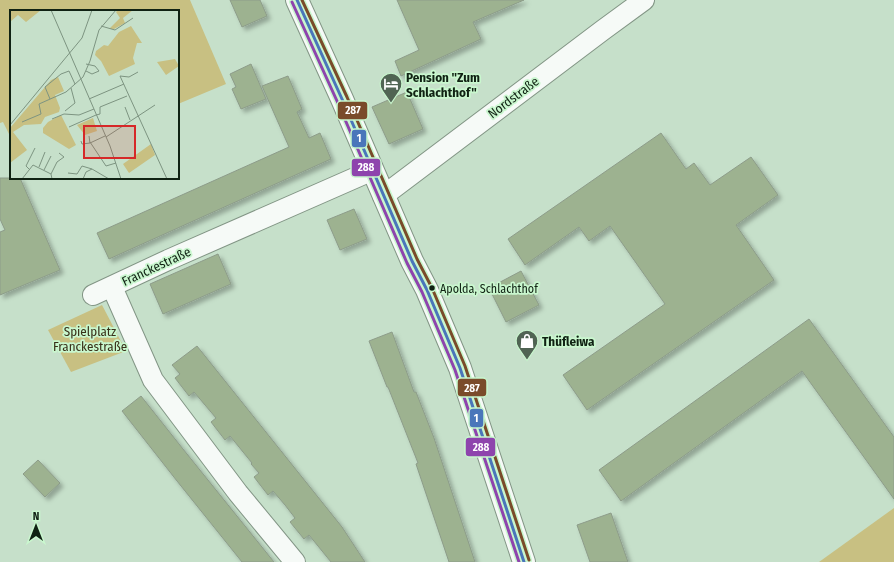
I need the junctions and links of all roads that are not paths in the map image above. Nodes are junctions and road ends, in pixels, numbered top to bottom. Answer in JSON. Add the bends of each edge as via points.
{"nodes":[{"id":1,"x":297,"y":0,"type":"edge"},
{"id":2,"x":644,"y":0,"type":"edge"},
{"id":3,"x":373,"y":170,"type":"junction"},
{"id":4,"x":384,"y":196,"type":"junction"},
{"id":5,"x":112,"y":287,"type":"junction"},
{"id":6,"x":94,"y":295,"type":"dead end"},
{"id":7,"x":295,"y":562,"type":"edge"},
{"id":8,"x":524,"y":562,"type":"edge"}],
"edges":[{"from":1,"to":3,"type":"street"},
{"from":2,"to":4,"type":"street","name":"Nordstraße"},
{"from":3,"to":4,"type":"street"},
{"from":3,"to":5,"type":"street","name":"Franckestraße"},
{"from":4,"to":8,"type":"street","via":[[460,368]]},
{"from":5,"to":6,"type":"street"},
{"from":5,"to":7,"type":"street","name":"Franckestraße","via":[[153,380],[238,493]]}]}
